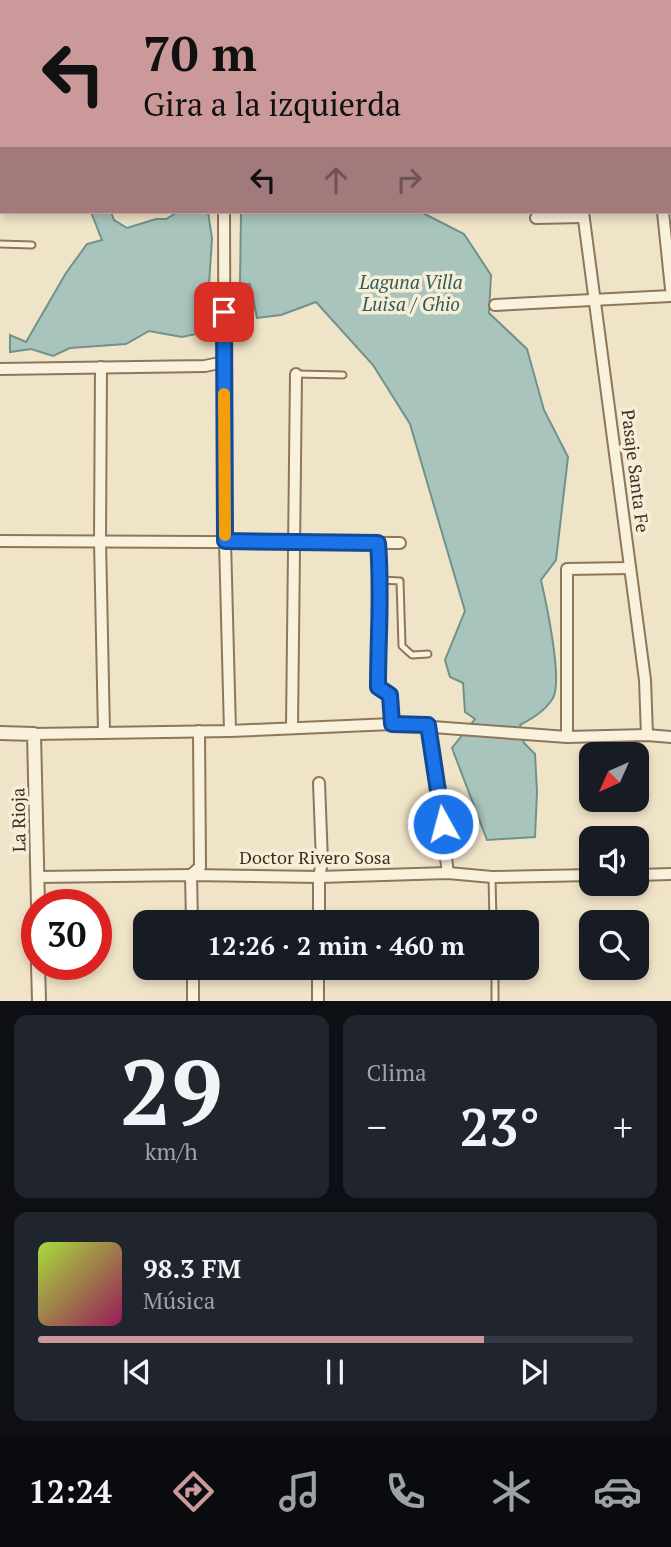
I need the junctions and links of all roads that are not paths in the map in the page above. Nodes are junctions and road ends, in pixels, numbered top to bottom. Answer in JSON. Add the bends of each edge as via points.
{"nodes":[{"id":1,"x":224,"y":214,"type":"edge"},
{"id":2,"x":583,"y":214,"type":"edge"},
{"id":3,"x":663,"y":214,"type":"edge"},
{"id":4,"x":537,"y":218,"type":"dead end"},
{"id":5,"x":0,"y":244,"type":"edge"},
{"id":6,"x":32,"y":245,"type":"dead end"},
{"id":7,"x":671,"y":289,"type":"edge"},
{"id":8,"x":671,"y":296,"type":"edge"},
{"id":9,"x":595,"y":301,"type":"junction"},
{"id":10,"x":495,"y":304,"type":"dead end"},
{"id":11,"x":224,"y":362,"type":"junction"},
{"id":12,"x":101,"y":368,"type":"junction"},
{"id":13,"x":0,"y":369,"type":"edge"},
{"id":14,"x":296,"y":374,"type":"joint"},
{"id":15,"x":344,"y":375,"type":"dead end"},
{"id":16,"x":0,"y":541,"type":"edge"},
{"id":17,"x":100,"y":541,"type":"junction"},
{"id":18,"x":225,"y":541,"type":"junction"},
{"id":19,"x":293,"y":542,"type":"junction"},
{"id":20,"x":378,"y":543,"type":"junction"},
{"id":21,"x":400,"y":543,"type":"dead end"},
{"id":22,"x":630,"y":568,"type":"junction"},
{"id":23,"x":381,"y":580,"type":"junction"},
{"id":24,"x":428,"y":654,"type":"dead end"},
{"id":25,"x":392,"y":724,"type":"junction"},
{"id":26,"x":428,"y":725,"type":"junction"},
{"id":27,"x":292,"y":727,"type":"junction"},
{"id":28,"x":199,"y":731,"type":"junction"},
{"id":29,"x":230,"y":731,"type":"junction"},
{"id":30,"x":104,"y":732,"type":"junction"},
{"id":31,"x":0,"y":733,"type":"edge"},
{"id":32,"x":34,"y":734,"type":"junction"},
{"id":33,"x":647,"y":735,"type":"junction"},
{"id":34,"x":568,"y":737,"type":"junction"},
{"id":35,"x":671,"y":737,"type":"edge"},
{"id":36,"x":319,"y":783,"type":"dead end"},
{"id":37,"x":448,"y":873,"type":"junction"},
{"id":38,"x":671,"y":874,"type":"edge"},
{"id":39,"x":191,"y":875,"type":"junction"},
{"id":40,"x":579,"y":875,"type":"edge"},
{"id":41,"x":649,"y":875,"type":"edge"},
{"id":42,"x":38,"y":877,"type":"junction"},
{"id":43,"x":319,"y":877,"type":"junction"},
{"id":44,"x":492,"y":877,"type":"junction"},
{"id":45,"x":38,"y":889,"type":"edge"},
{"id":46,"x":192,"y":910,"type":"edge"},
{"id":47,"x":318,"y":910,"type":"edge"},
{"id":48,"x":493,"y":910,"type":"edge"},
{"id":49,"x":38,"y":980,"type":"edge"},
{"id":50,"x":193,"y":980,"type":"edge"},
{"id":51,"x":318,"y":980,"type":"edge"},
{"id":52,"x":495,"y":980,"type":"edge"},
{"id":53,"x":38,"y":1001,"type":"edge"},
{"id":54,"x":193,"y":1001,"type":"edge"},
{"id":55,"x":318,"y":1001,"type":"edge"},
{"id":56,"x":495,"y":1001,"type":"edge"}],
"edges":[{"from":1,"to":11,"type":"street"},
{"from":2,"to":4,"type":"street"},
{"from":2,"to":9,"type":"street","name":"Pasaje Santa Fe"},
{"from":3,"to":7,"type":"street"},
{"from":5,"to":6,"type":"lane"},
{"from":8,"to":9,"type":"street"},
{"from":9,"to":10,"type":"street"},
{"from":9,"to":22,"type":"street","name":"Pasaje Santa Fe"},
{"from":11,"to":12,"type":"street"},
{"from":11,"to":18,"type":"street"},
{"from":12,"to":13,"type":"street"},
{"from":12,"to":17,"type":"street"},
{"from":14,"to":15,"type":"lane"},
{"from":14,"to":19,"type":"street"},
{"from":16,"to":17,"type":"street"},
{"from":17,"to":18,"type":"street"},
{"from":17,"to":30,"type":"street"},
{"from":18,"to":19,"type":"street"},
{"from":18,"to":29,"type":"street"},
{"from":19,"to":20,"type":"street"},
{"from":19,"to":27,"type":"street"},
{"from":20,"to":21,"type":"street"},
{"from":20,"to":23,"type":"street"},
{"from":22,"to":33,"type":"street","name":"Pasaje Santa Fe","via":[[645,680]]},
{"from":22,"to":34,"type":"street","via":[[567,569]]},
{"from":23,"to":24,"type":"lane","via":[[400,581],[402,646],[412,655]]},
{"from":23,"to":25,"type":"lane","via":[[378,687],[390,695]]},
{"from":25,"to":26,"type":"street"},
{"from":25,"to":27,"type":"street"},
{"from":26,"to":34,"type":"street"},
{"from":26,"to":37,"type":"street"},
{"from":27,"to":29,"type":"street"},
{"from":28,"to":29,"type":"street"},
{"from":28,"to":30,"type":"street"},
{"from":28,"to":39,"type":"street","via":[[200,867]]},
{"from":30,"to":32,"type":"street"},
{"from":31,"to":32,"type":"street"},
{"from":32,"to":42,"type":"street","name":"La Rioja"},
{"from":33,"to":34,"type":"street"},
{"from":33,"to":35,"type":"street"},
{"from":36,"to":43,"type":"street","via":[[323,862]]},
{"from":37,"to":43,"type":"street","name":"Doctor Rivero Sosa"},
{"from":37,"to":44,"type":"street","name":"Doctor Rivero Sosa"},
{"from":38,"to":41,"type":"street"},
{"from":39,"to":42,"type":"street","name":"Doctor Rivero Sosa"},
{"from":39,"to":43,"type":"street","name":"Doctor Rivero Sosa"},
{"from":39,"to":46,"type":"street"},
{"from":40,"to":44,"type":"street","name":"Doctor Rivero Sosa"},
{"from":42,"to":45,"type":"street","name":"La Rioja"},
{"from":43,"to":47,"type":"street"},
{"from":44,"to":48,"type":"lane"},
{"from":49,"to":53,"type":"street"},
{"from":50,"to":54,"type":"street"},
{"from":51,"to":55,"type":"street"},
{"from":52,"to":56,"type":"lane"}]}
